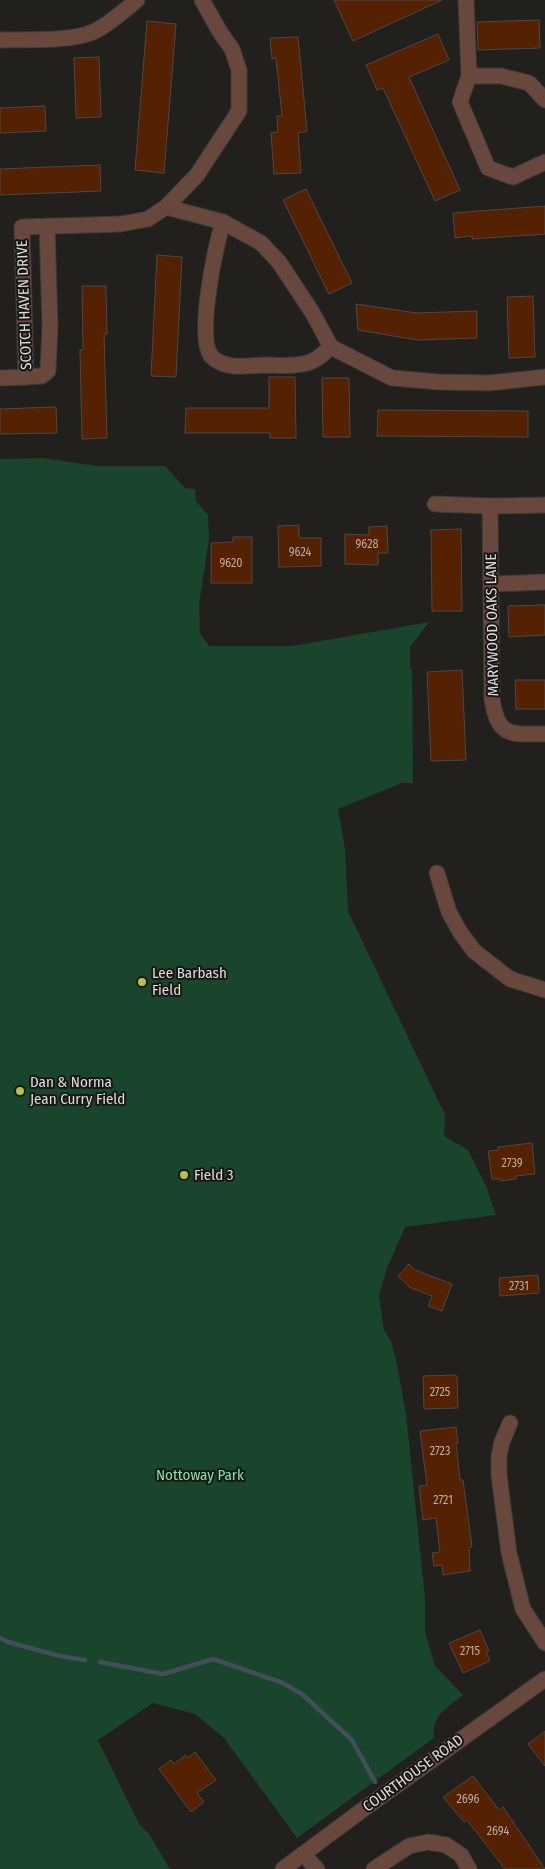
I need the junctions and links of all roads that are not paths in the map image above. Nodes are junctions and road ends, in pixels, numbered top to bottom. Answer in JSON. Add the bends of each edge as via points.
{"nodes":[{"id":1,"x":137,"y":0,"type":"edge"},
{"id":2,"x":202,"y":0,"type":"edge"},
{"id":3,"x":466,"y":0,"type":"edge"},
{"id":4,"x":0,"y":40,"type":"edge"},
{"id":5,"x":469,"y":76,"type":"junction"},
{"id":6,"x":545,"y":100,"type":"edge"},
{"id":7,"x":545,"y":162,"type":"edge"},
{"id":8,"x":166,"y":207,"type":"junction"},
{"id":9,"x":223,"y":222,"type":"junction"},
{"id":10,"x":47,"y":226,"type":"junction"},
{"id":11,"x":331,"y":347,"type":"junction"},
{"id":12,"x":26,"y":377,"type":"junction"},
{"id":13,"x":545,"y":377,"type":"edge"},
{"id":14,"x":0,"y":378,"type":"edge"},
{"id":15,"x":435,"y":504,"type":"dead end"},
{"id":16,"x":545,"y":505,"type":"edge"},
{"id":17,"x":490,"y":506,"type":"junction"},
{"id":18,"x":545,"y":582,"type":"edge"},
{"id":19,"x":492,"y":584,"type":"junction"},
{"id":20,"x":545,"y":734,"type":"edge"},
{"id":21,"x":437,"y":872,"type":"dead end"},
{"id":22,"x":545,"y":990,"type":"edge"},
{"id":23,"x":510,"y":1423,"type":"dead end"},
{"id":24,"x":545,"y":1643,"type":"edge"},
{"id":25,"x":545,"y":1679,"type":"edge"},
{"id":26,"x":303,"y":1854,"type":"junction"},
{"id":27,"x":283,"y":1869,"type":"edge"},
{"id":28,"x":317,"y":1869,"type":"edge"},
{"id":29,"x":374,"y":1869,"type":"edge"},
{"id":30,"x":469,"y":1869,"type":"edge"}],
"edges":[{"from":1,"to":4,"type":"street","via":[[93,32],[70,37]]},
{"from":2,"to":8,"type":"street","name":"SCOTCH HAVEN DRIVE","via":[[232,49],[239,70],[239,111],[197,175]]},
{"from":3,"to":5,"type":"street"},
{"from":5,"to":6,"type":"street","via":[[501,76],[529,83]]},
{"from":5,"to":7,"type":"street","via":[[460,102],[488,168],[514,178]]},
{"from":8,"to":9,"type":"street"},
{"from":8,"to":10,"type":"street","name":"SCOTCH HAVEN DRIVE","via":[[148,219],[120,224]]},
{"from":9,"to":11,"type":"street","via":[[261,243],[279,262]]},
{"from":9,"to":11,"type":"street","via":[[215,248],[206,324],[206,342],[211,356],[234,366],[301,364],[315,360]]},
{"from":10,"to":12,"type":"street","name":"SCOTCH HAVEN DRIVE","via":[[48,371],[42,376]]},
{"from":10,"to":12,"type":"street","name":"SCOTCH HAVEN DRIVE","via":[[22,227]]},
{"from":11,"to":13,"type":"street","via":[[392,378],[489,383]]},
{"from":12,"to":14,"type":"street","name":"SCOTCH HAVEN DRIVE"},
{"from":15,"to":17,"type":"street"},
{"from":16,"to":17,"type":"street"},
{"from":17,"to":19,"type":"street","name":"MARYWOOD OAKS LANE"},
{"from":18,"to":19,"type":"street"},
{"from":19,"to":20,"type":"street","name":"MARYWOOD OAKS LANE","via":[[492,699],[496,718],[498,723],[516,734]]},
{"from":21,"to":22,"type":"street","via":[[449,912],[474,951],[510,979]]},
{"from":23,"to":24,"type":"street","via":[[499,1456],[509,1554],[523,1609]]},
{"from":25,"to":26,"type":"street","name":"COURTHOUSE ROAD"},
{"from":26,"to":27,"type":"street","name":"COURTHOUSE ROAD"},
{"from":26,"to":28,"type":"street"},
{"from":29,"to":30,"type":"street","via":[[409,1846],[428,1842],[446,1845],[461,1855]]}]}
